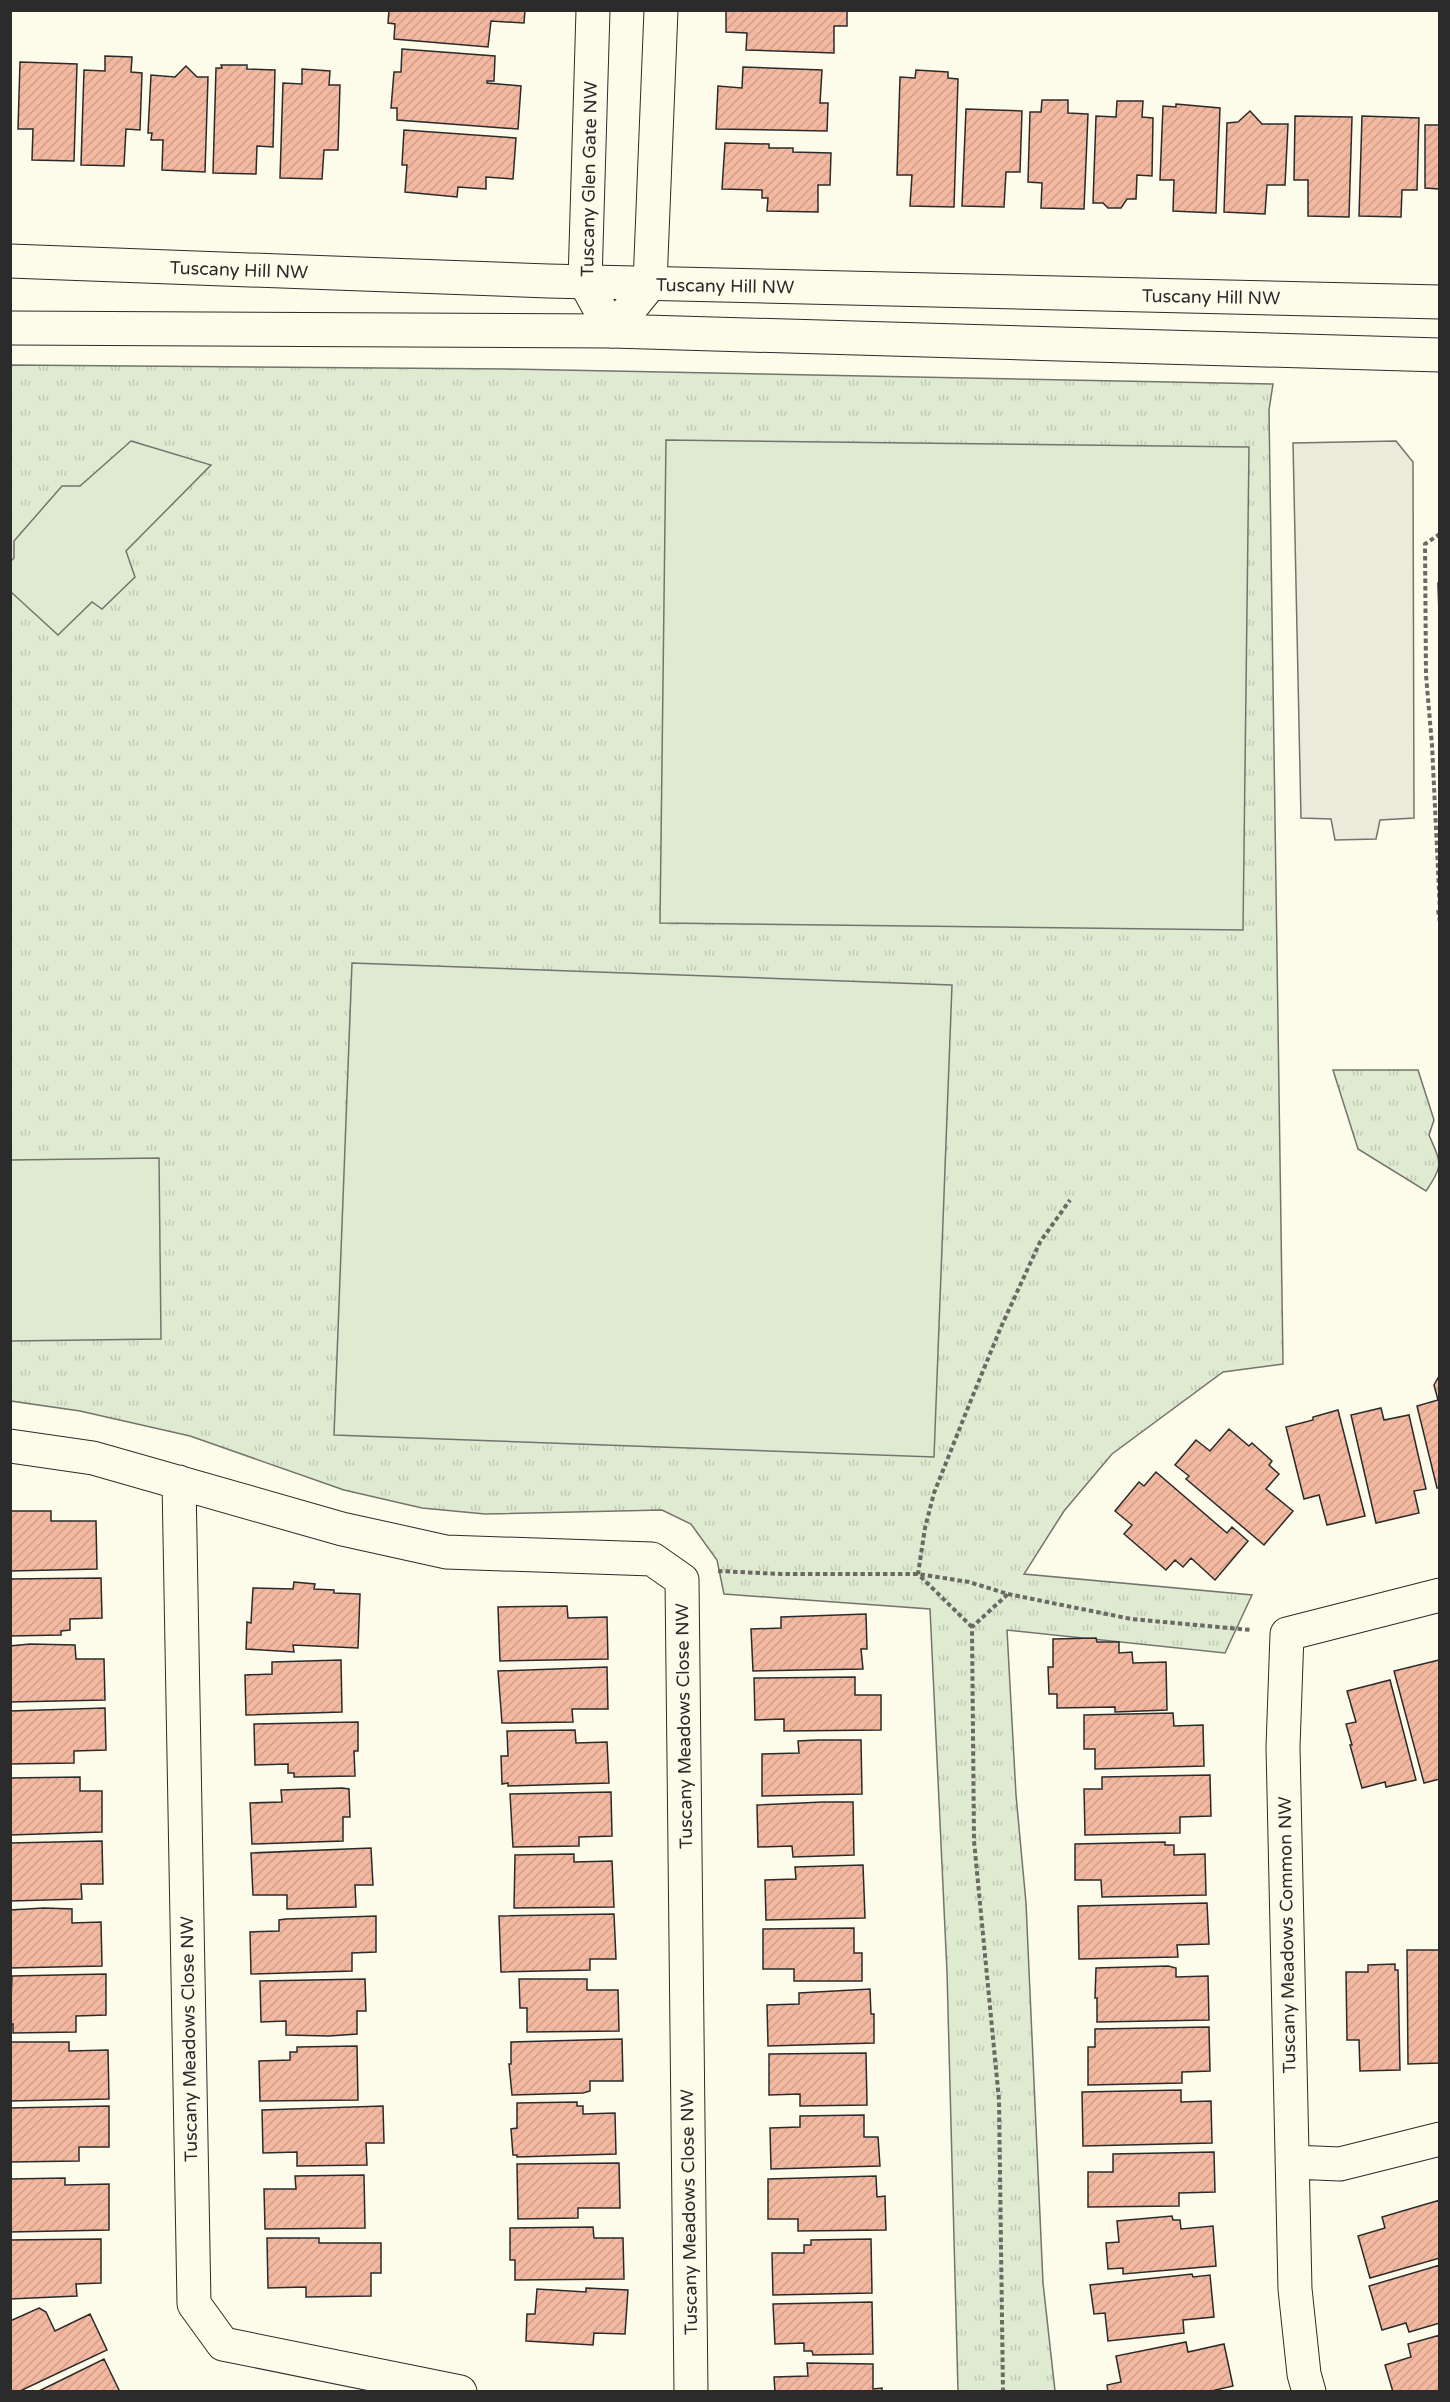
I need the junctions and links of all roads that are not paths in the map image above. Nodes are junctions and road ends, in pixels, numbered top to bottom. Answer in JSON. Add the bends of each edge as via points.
{"nodes":[{"id":1,"x":593,"y":10,"type":"edge"},
{"id":2,"x":661,"y":10,"type":"edge"},
{"id":3,"x":10,"y":261,"type":"edge"},
{"id":4,"x":585,"y":282,"type":"junction"},
{"id":5,"x":650,"y":284,"type":"junction"},
{"id":6,"x":1440,"y":302,"type":"edge"},
{"id":7,"x":10,"y":328,"type":"edge"},
{"id":8,"x":612,"y":331,"type":"junction"},
{"id":9,"x":1440,"y":355,"type":"edge"},
{"id":10,"x":10,"y":1446,"type":"edge"},
{"id":11,"x":179,"y":1482,"type":"junction"},
{"id":12,"x":1440,"y":1595,"type":"edge"},
{"id":13,"x":1440,"y":2139,"type":"edge"},
{"id":14,"x":1292,"y":2162,"type":"junction"},
{"id":15,"x":460,"y":2391,"type":"edge"},
{"id":16,"x":691,"y":2391,"type":"edge"},
{"id":17,"x":1309,"y":2391,"type":"edge"}],
"edges":[{"from":1,"to":4,"type":"street","name":"Tuscany Glen Gate NW"},
{"from":2,"to":5,"type":"street"},
{"from":3,"to":4,"type":"street","name":"Tuscany Hill NW"},
{"from":4,"to":5,"type":"street","name":"Tuscany Hill NW"},
{"from":4,"to":8,"type":"street","name":"Tuscany Glen Gate NW"},
{"from":5,"to":6,"type":"street","name":"Tuscany Hill NW"},
{"from":5,"to":8,"type":"street"},
{"from":7,"to":8,"type":"street"},
{"from":8,"to":9,"type":"street"},
{"from":10,"to":11,"type":"street","name":"Tuscany Meadows Close NW","via":[[93,1458]]},
{"from":11,"to":15,"type":"street","name":"Tuscany Meadows Close NW","via":[[194,2304],[223,2344]]},
{"from":11,"to":16,"type":"street","name":"Tuscany Meadows Close NW","via":[[342,1529],[446,1552],[652,1559],[682,1580]]},
{"from":12,"to":14,"type":"street","name":"Tuscany Meadows Common NW","via":[[1287,1634],[1283,1747]]},
{"from":13,"to":14,"type":"street","via":[[1340,2164]]},
{"from":14,"to":17,"type":"street","name":"Tuscany Meadows Common NW","via":[[1295,2289]]}]}
